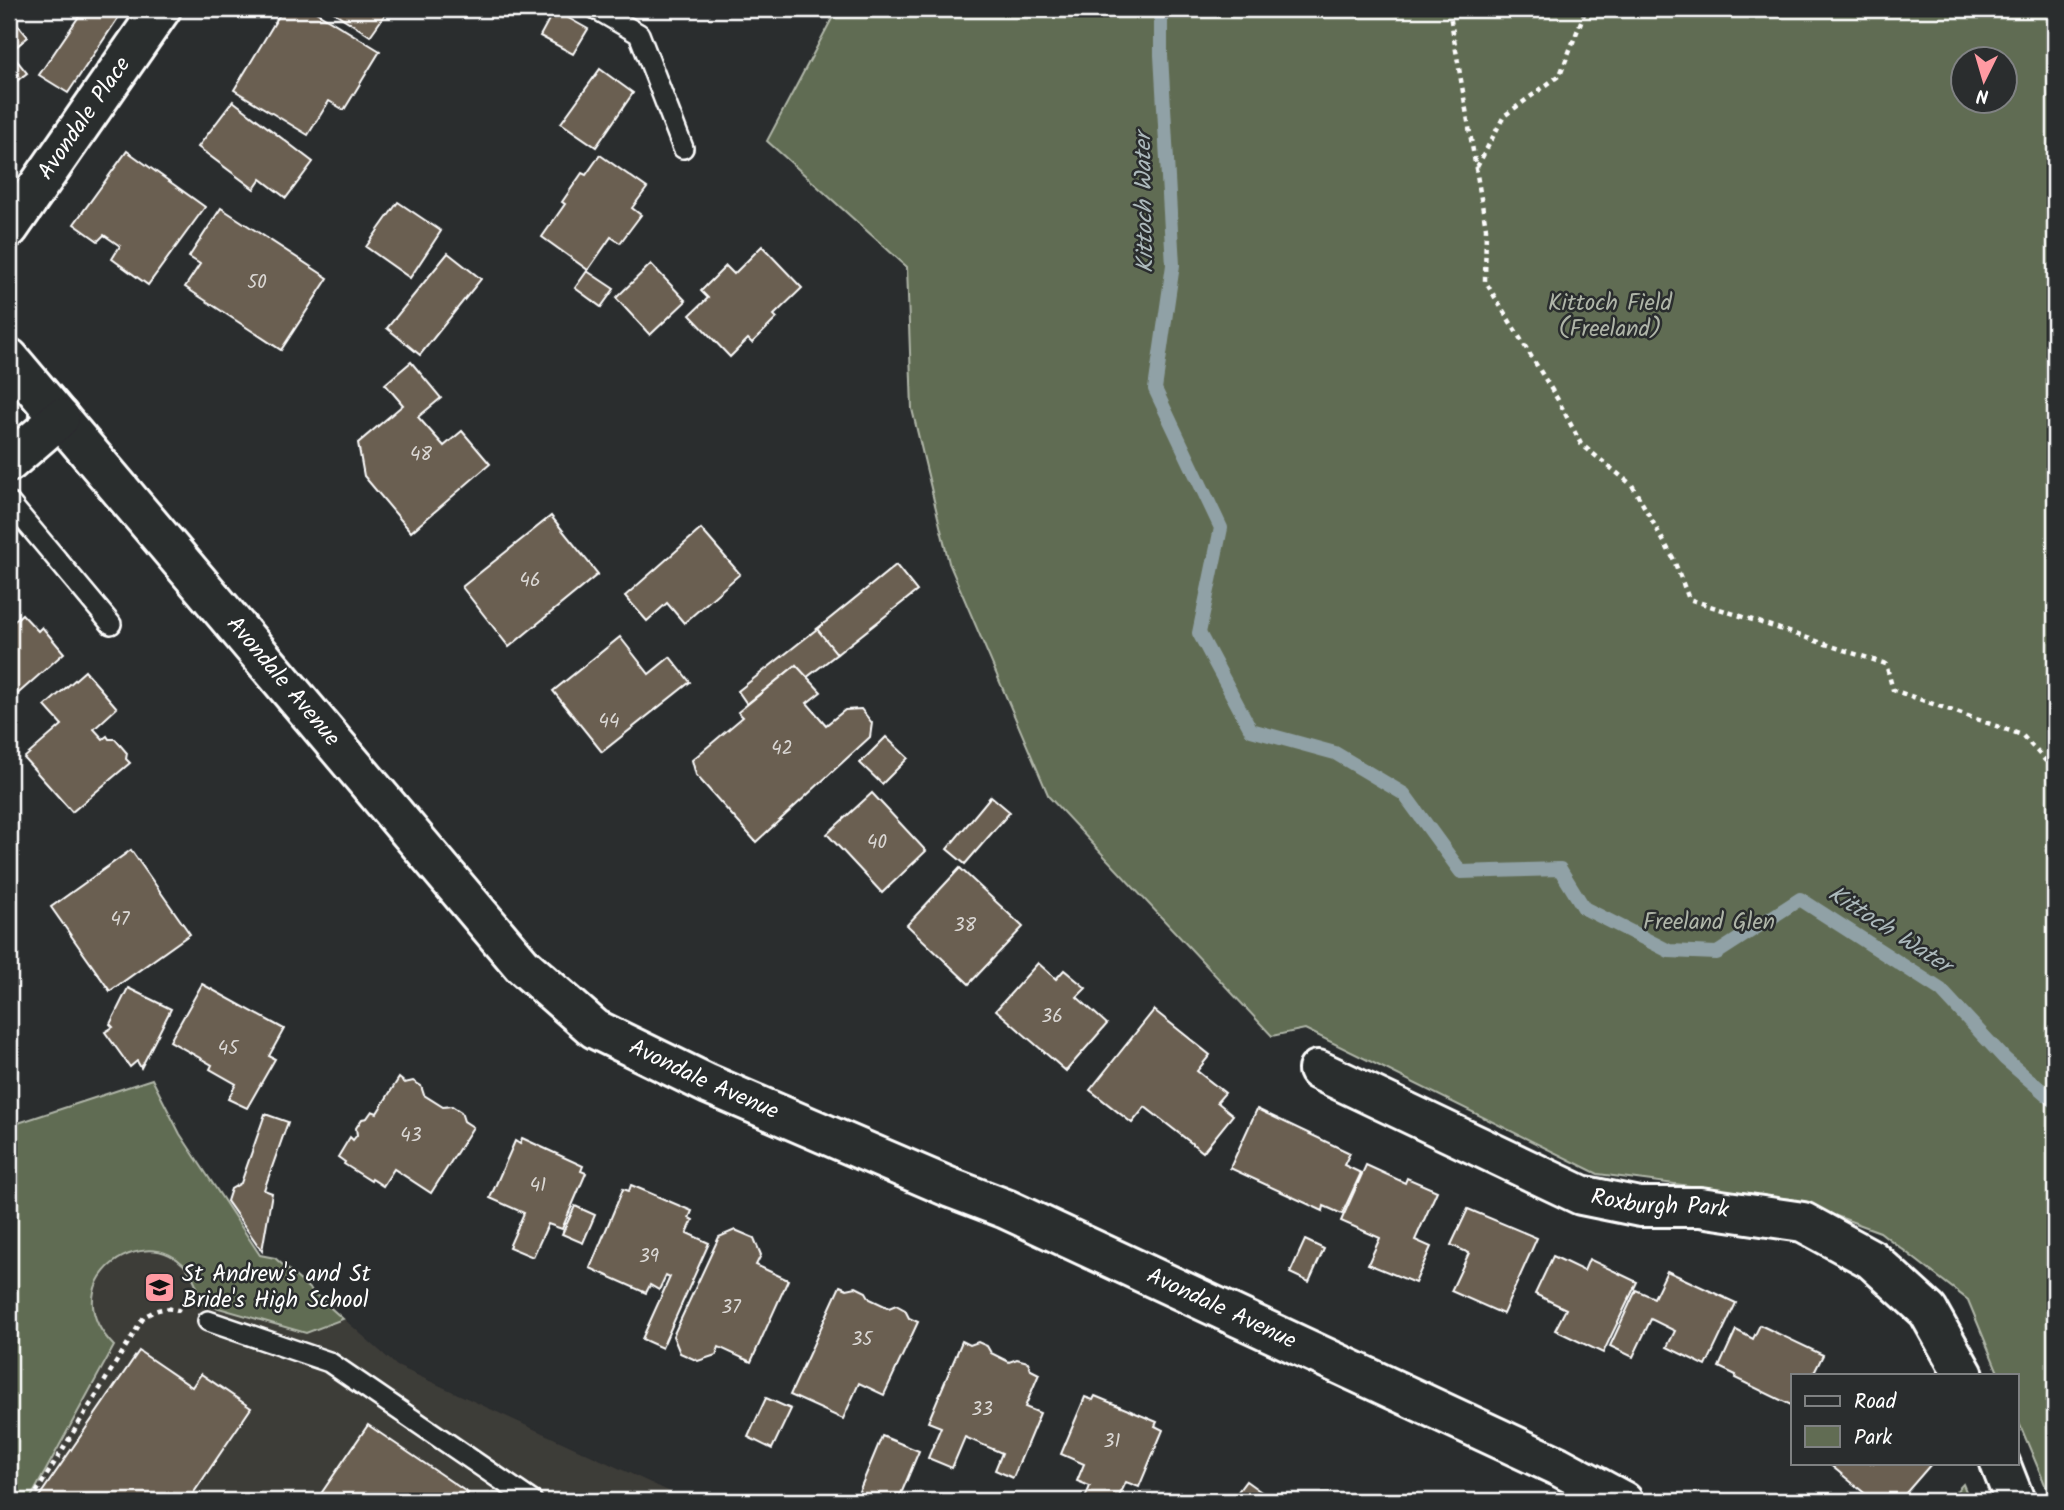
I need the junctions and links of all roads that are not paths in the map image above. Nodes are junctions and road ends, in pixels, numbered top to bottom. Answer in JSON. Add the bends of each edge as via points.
{"nodes":[{"id":1,"x":161,"y":9,"type":"edge"},
{"id":2,"x":596,"y":9,"type":"edge"},
{"id":3,"x":683,"y":148,"type":"dead end"},
{"id":4,"x":9,"y":228,"type":"edge"},
{"id":5,"x":9,"y":358,"type":"edge"},
{"id":6,"x":60,"y":418,"type":"junction"},
{"id":7,"x":9,"y":462,"type":"edge"},
{"id":8,"x":9,"y":502,"type":"edge"},
{"id":9,"x":111,"y":624,"type":"dead end"},
{"id":10,"x":1318,"y":1070,"type":"dead end"},
{"id":11,"x":208,"y":1321,"type":"road end"},
{"id":12,"x":1963,"y":1374,"type":"edge"},
{"id":13,"x":2000,"y":1464,"type":"edge"},
{"id":14,"x":532,"y":1501,"type":"edge"},
{"id":15,"x":1623,"y":1501,"type":"edge"},
{"id":16,"x":2015,"y":1501,"type":"edge"}],
"edges":[{"from":1,"to":4,"type":"street","name":"Avondale Place"},
{"from":2,"to":3,"type":"lane","via":[[639,34]]},
{"from":5,"to":6,"type":"street","name":"Avondale Avenue"},
{"from":6,"to":7,"type":"street"},
{"from":6,"to":15,"type":"street","name":"Avondale Avenue","via":[[522,965],[595,1029],[708,1084],[1006,1209],[1558,1466]]},
{"from":8,"to":9,"type":"lane"},
{"from":10,"to":12,"type":"street","name":"Roxburgh Park","via":[[1581,1195],[1640,1208],[1700,1207],[1803,1223],[1871,1259],[1928,1311]]},
{"from":11,"to":14,"type":"lane","via":[[329,1362]]},
{"from":13,"to":16,"type":"street"}]}
